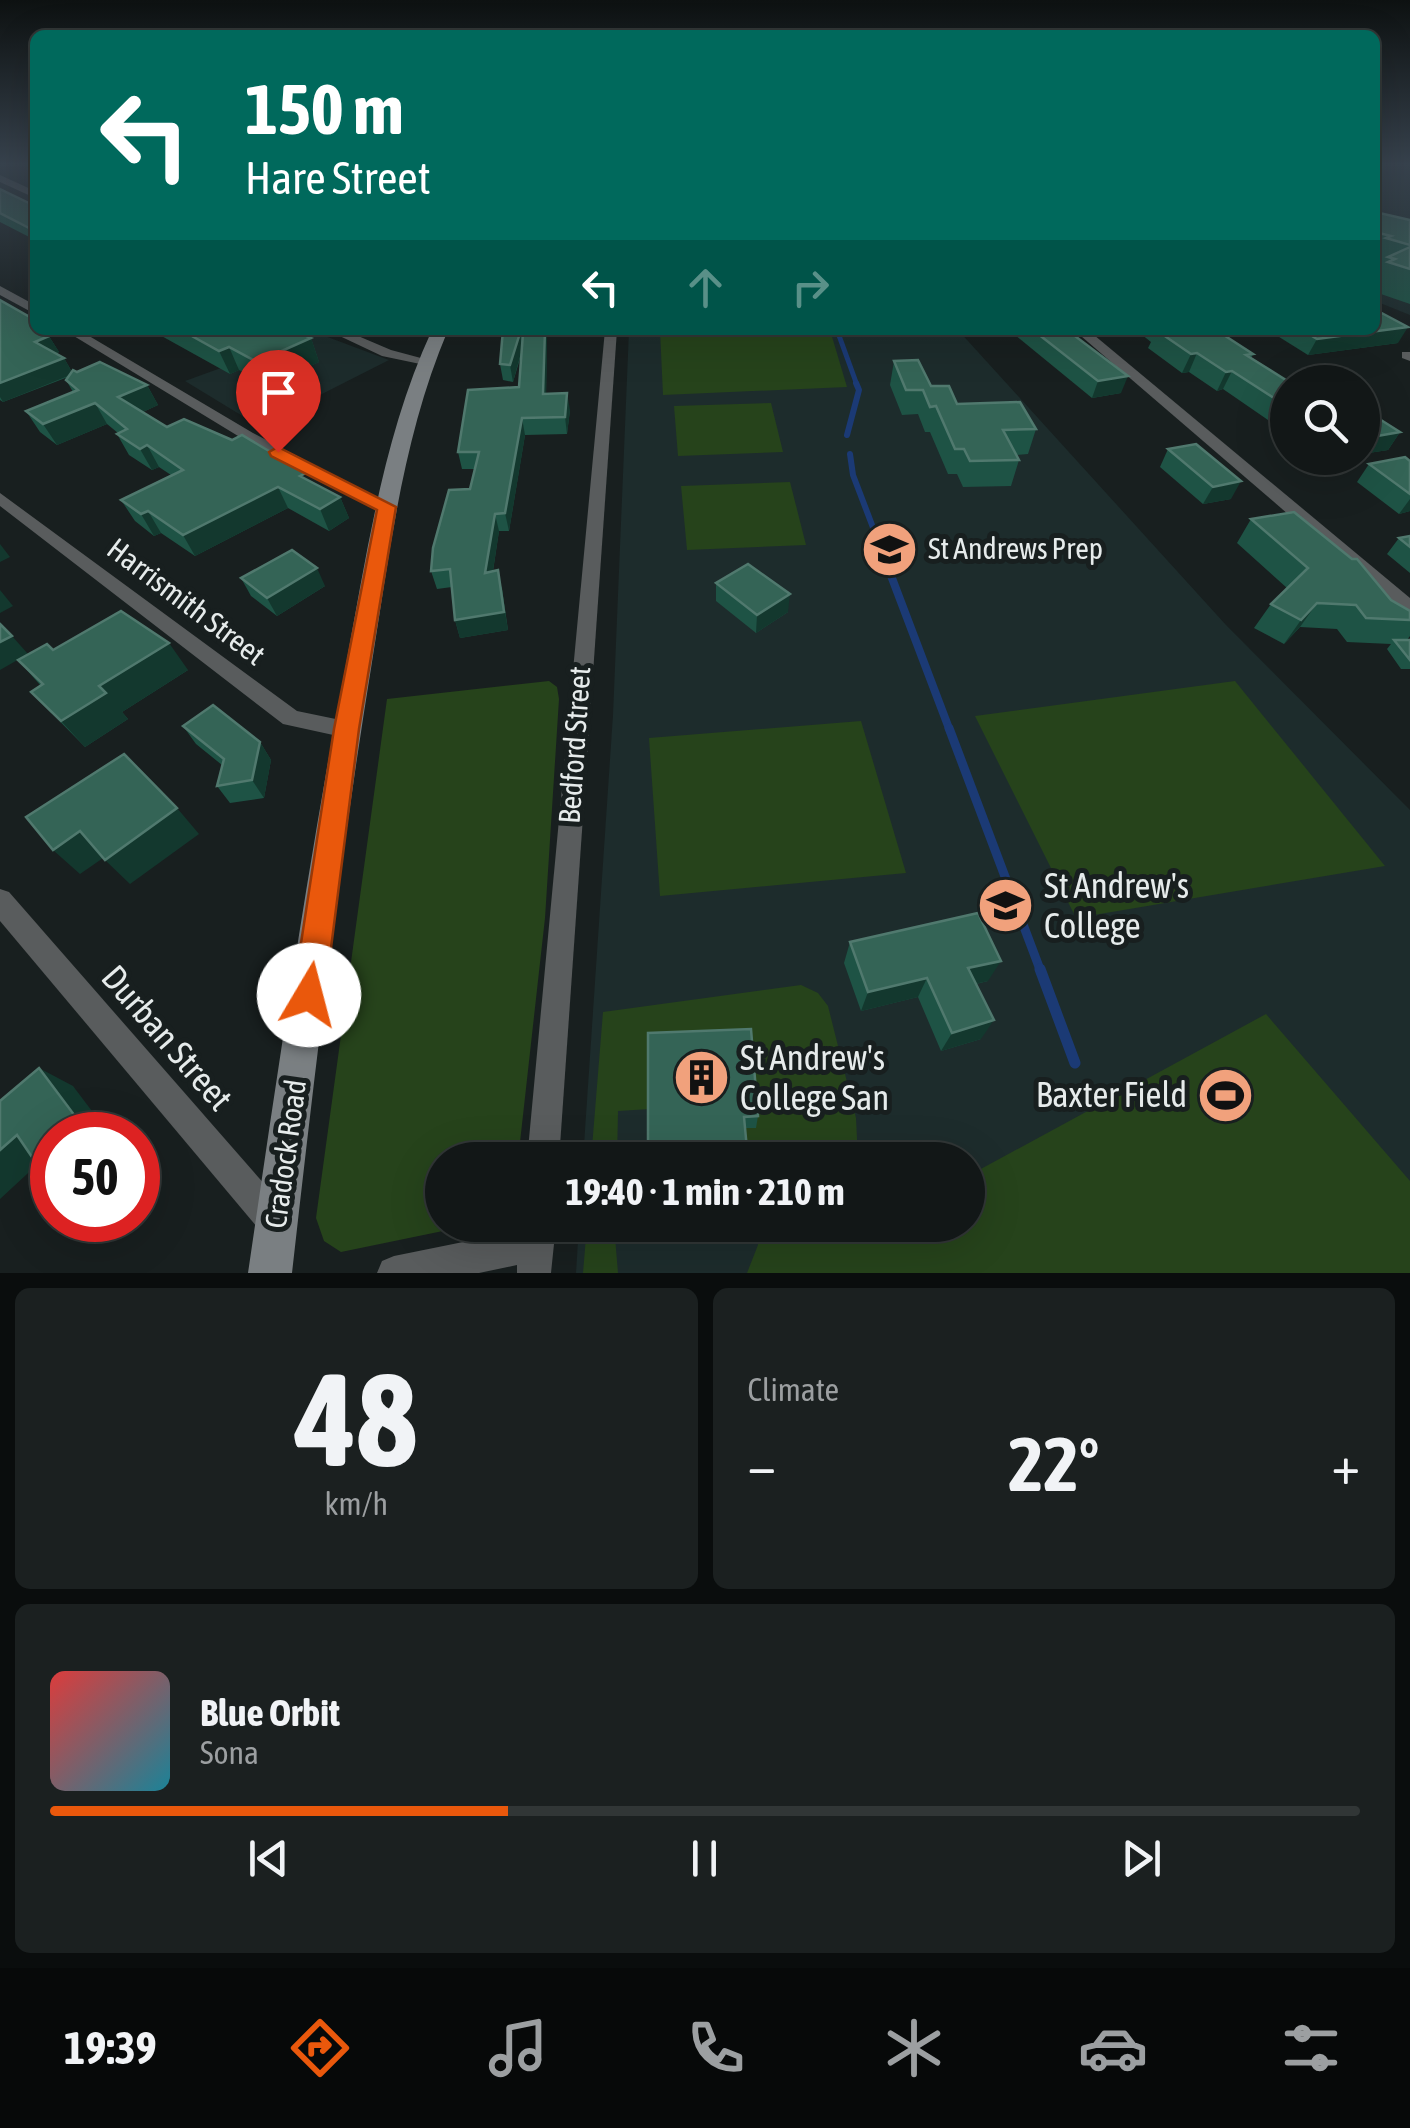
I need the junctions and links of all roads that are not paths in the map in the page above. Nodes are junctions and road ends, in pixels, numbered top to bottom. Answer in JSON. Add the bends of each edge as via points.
{"nodes":[{"id":1,"x":8,"y":294,"type":"edge"},
{"id":2,"x":30,"y":307,"type":"edge"},
{"id":3,"x":78,"y":335,"type":"edge"},
{"id":4,"x":345,"y":335,"type":"edge"},
{"id":5,"x":438,"y":335,"type":"edge"},
{"id":6,"x":611,"y":335,"type":"edge"},
{"id":7,"x":1086,"y":335,"type":"edge"},
{"id":8,"x":425,"y":360,"type":"junction"},
{"id":9,"x":0,"y":498,"type":"edge"},
{"id":10,"x":387,"y":507,"type":"junction"},
{"id":11,"x":1410,"y":608,"type":"edge"},
{"id":12,"x":346,"y":729,"type":"junction"},
{"id":13,"x":0,"y":901,"type":"edge"},
{"id":14,"x":544,"y":1142,"type":"edge"},
{"id":15,"x":276,"y":1224,"type":"junction"},
{"id":16,"x":536,"y":1247,"type":"edge"},
{"id":17,"x":270,"y":1273,"type":"edge"},
{"id":18,"x":394,"y":1273,"type":"edge"}],
"edges":[{"from":1,"to":2,"type":"street"},
{"from":3,"to":10,"type":"street","via":[[248,436]]},
{"from":4,"to":8,"type":"street"},
{"from":5,"to":8,"type":"main road","name":"Cradock Road"},
{"from":6,"to":14,"type":"street","name":"Bedford Street"},
{"from":7,"to":11,"type":"street"},
{"from":8,"to":10,"type":"main road","name":"Cradock Road"},
{"from":9,"to":12,"type":"street","name":"Harrismith Street","via":[[291,718]]},
{"from":10,"to":12,"type":"main road","name":"Cradock Road"},
{"from":12,"to":15,"type":"main road","name":"Cradock Road"},
{"from":13,"to":15,"type":"street","name":"Durban Street"},
{"from":15,"to":17,"type":"main road","name":"Cradock Road"},
{"from":16,"to":18,"type":"street"}]}
